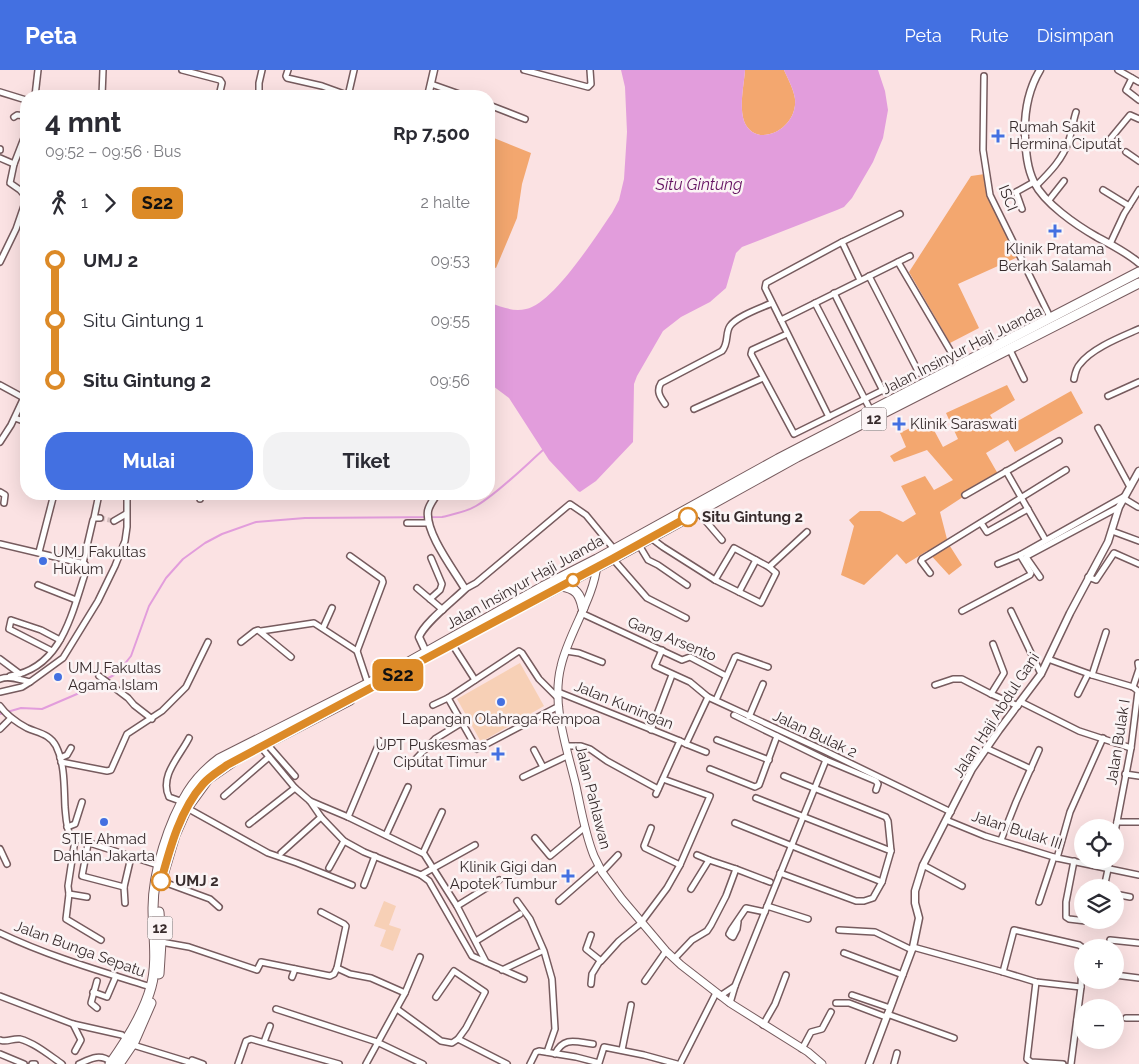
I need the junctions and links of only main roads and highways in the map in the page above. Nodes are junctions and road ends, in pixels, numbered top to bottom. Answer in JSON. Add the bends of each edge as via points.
{"nodes":[{"id":1,"x":1138,"y":278,"type":"edge"},
{"id":2,"x":874,"y":415,"type":"junction"},
{"id":3,"x":597,"y":564,"type":"junction"},
{"id":4,"x":561,"y":586,"type":"junction"},
{"id":5,"x":582,"y":611,"type":"junction"},
{"id":6,"x":185,"y":805,"type":"junction"},
{"id":7,"x":131,"y":1042,"type":"junction"},
{"id":8,"x":113,"y":1063,"type":"edge"},
{"id":9,"x":822,"y":1064,"type":"edge"}],
"edges":[{"from":1,"to":2,"type":"highway","name":"Jalan Insinyur Haji Juanda","number":"12","via":[[1051,319]]},
{"from":1,"to":2,"type":"highway","name":"Jalan Insinyur Haji Juanda","number":"12","via":[[1010,350]]},
{"from":2,"to":3,"type":"highway","name":"Jalan Insinyur Haji Juanda","number":"12","via":[[639,545]]},
{"from":2,"to":3,"type":"highway","name":"Jalan Insinyur Haji Juanda","number":"12","via":[[764,467],[614,549]]},
{"from":3,"to":4,"type":"highway","name":"Jalan Insinyur Haji Juanda","number":"12"},
{"from":3,"to":5,"type":"main road","name":"Jalan Pahlawan"},
{"from":3,"to":6,"type":"highway","name":"Jalan Insinyur Haji Juanda","number":"12","via":[[544,586],[368,684],[219,759],[193,786]]},
{"from":4,"to":5,"type":"highway","via":[[577,592]]},
{"from":4,"to":6,"type":"highway","name":"Jalan Insinyur Haji Juanda","number":"12","via":[[227,765],[208,779]]},
{"from":5,"to":9,"type":"main road","name":"Jalan Pahlawan","via":[[560,670],[558,695],[585,827],[600,869],[666,951],[699,981]]},
{"from":6,"to":7,"type":"highway","name":"Jalan Insinyur Haji Juanda","number":"12","via":[[158,865],[153,894],[151,988]]},
{"from":6,"to":7,"type":"highway","name":"Jalan Insinyur Haji Juanda","number":"12","via":[[161,881],[158,907],[160,965],[156,990]]},
{"from":7,"to":8,"type":"highway","name":"Jalan Insinyur Haji Juanda","number":"12"}]}
